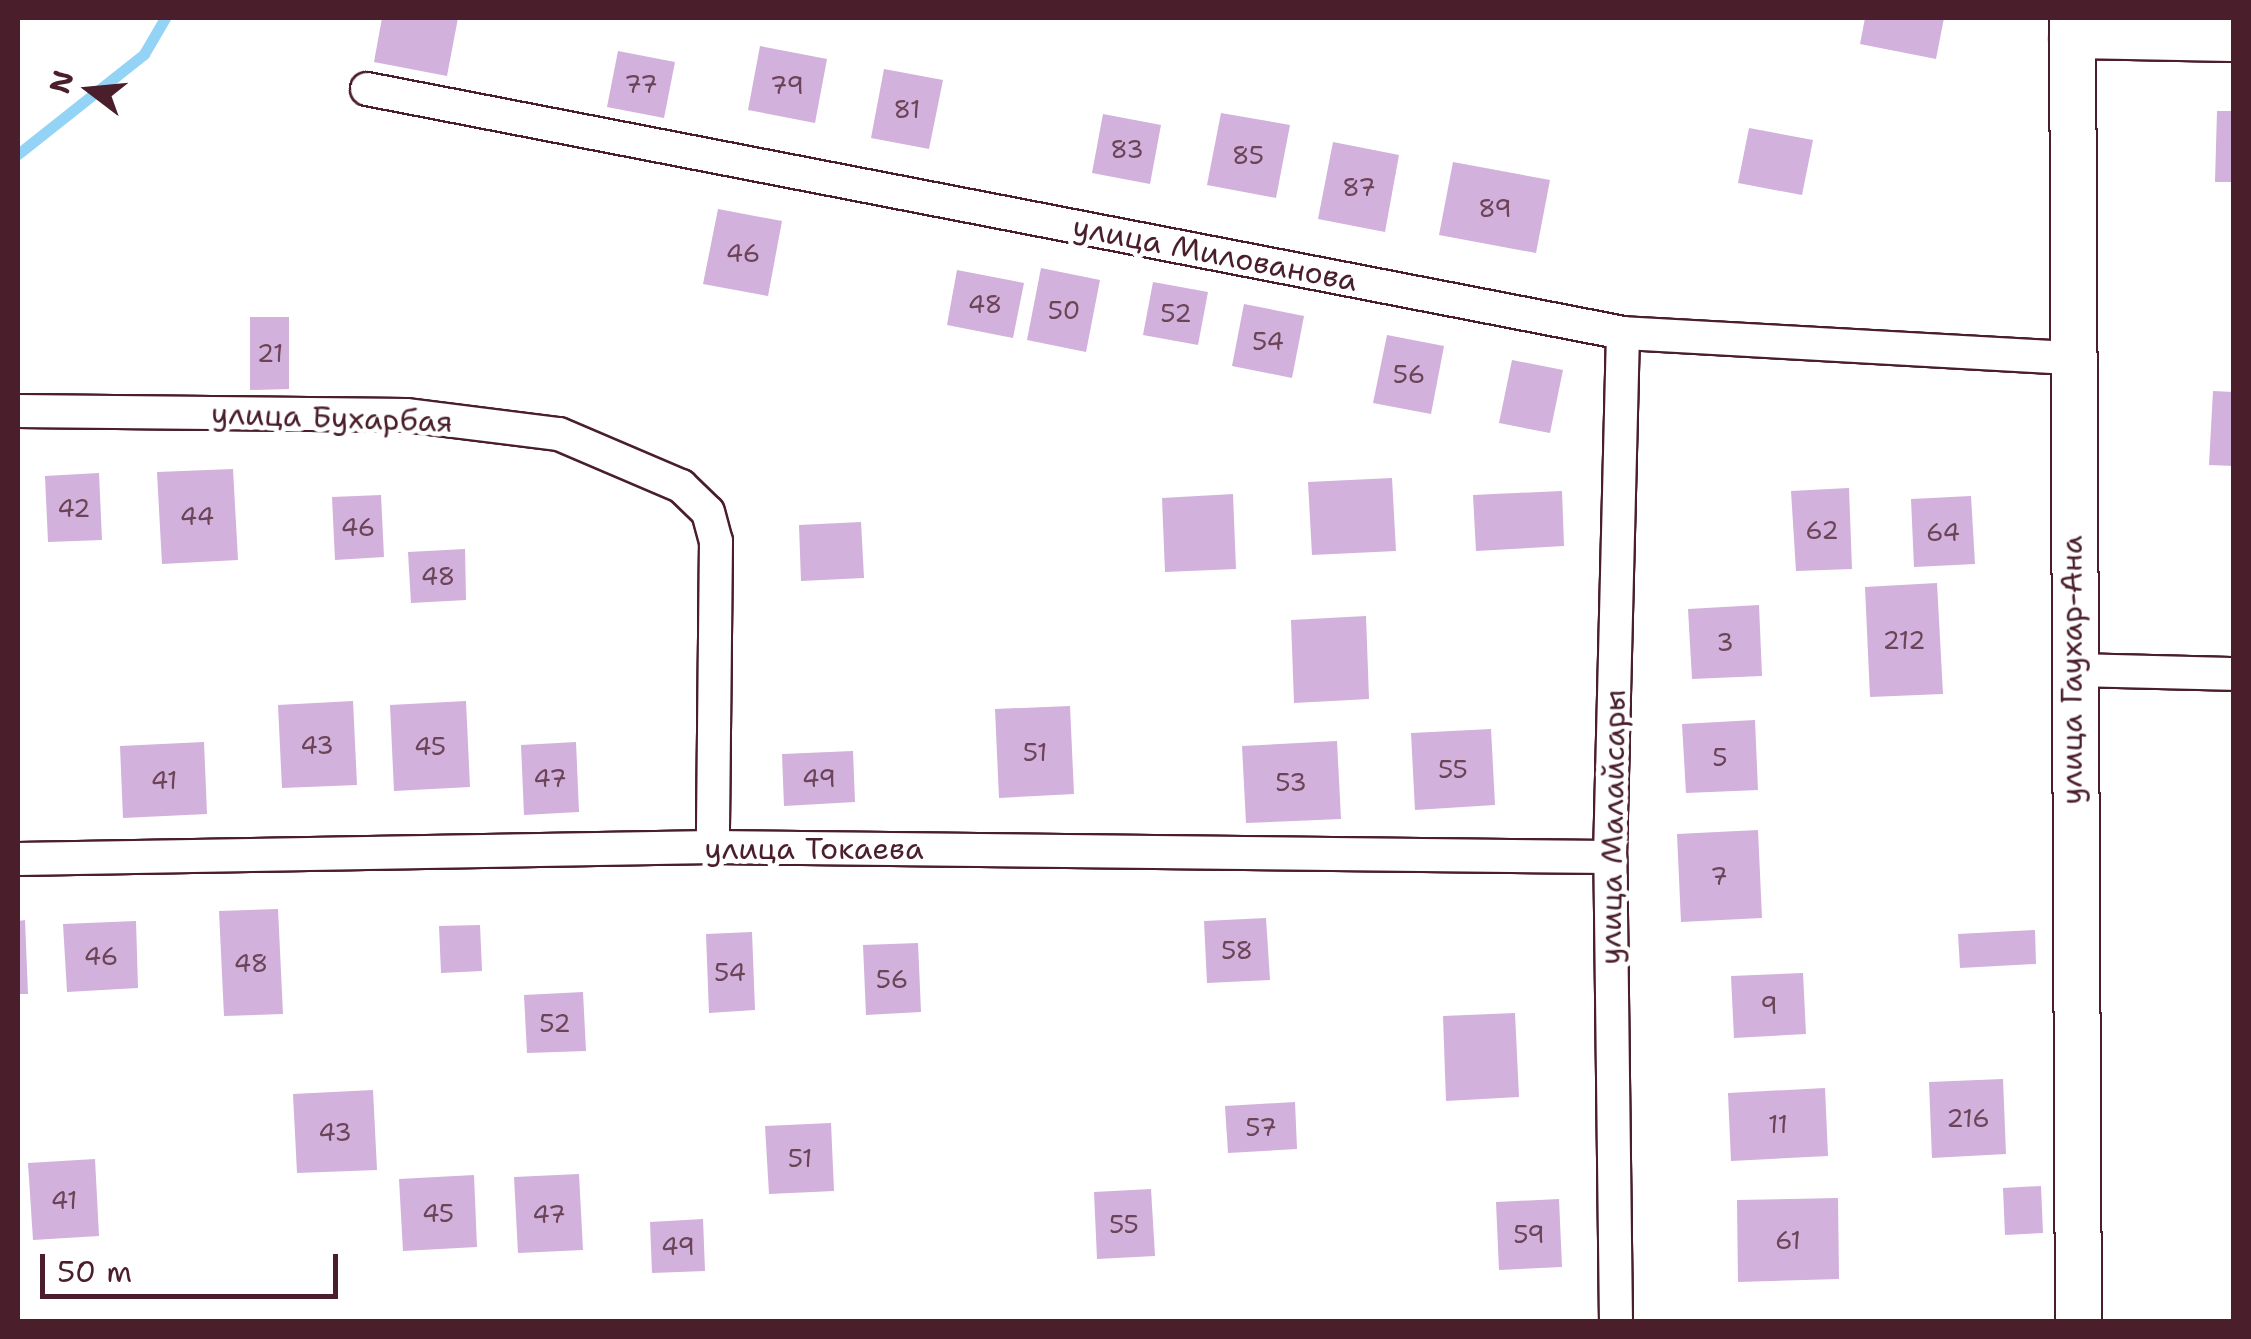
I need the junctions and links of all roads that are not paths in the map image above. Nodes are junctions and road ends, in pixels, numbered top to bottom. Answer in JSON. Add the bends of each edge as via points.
{"nodes":[{"id":1,"x":2072,"y":26,"type":"edge"},
{"id":2,"x":2234,"y":38,"type":"edge"},
{"id":3,"x":366,"y":90,"type":"dead end"},
{"id":4,"x":1624,"y":332,"type":"junction"},
{"id":5,"x":2071,"y":358,"type":"junction"},
{"id":6,"x":18,"y":411,"type":"edge"},
{"id":7,"x":2071,"y":670,"type":"junction"},
{"id":8,"x":2234,"y":674,"type":"edge"},
{"id":9,"x":713,"y":848,"type":"junction"},
{"id":10,"x":1610,"y":857,"type":"junction"},
{"id":11,"x":18,"y":859,"type":"edge"},
{"id":12,"x":1616,"y":1322,"type":"edge"},
{"id":13,"x":2078,"y":1322,"type":"edge"}],
"edges":[{"from":1,"to":2,"type":"street"},
{"from":1,"to":5,"type":"street","name":"улица Гаухар-Ана"},
{"from":3,"to":4,"type":"street","name":"улица Милованова"},
{"from":4,"to":5,"type":"street","name":"улица Милованова"},
{"from":4,"to":10,"type":"street","name":"улица Малайсары"},
{"from":5,"to":7,"type":"street","name":"улица Гаухар-Ана"},
{"from":6,"to":9,"type":"street","name":"улица Бухарбая","via":[[406,415],[559,434],[681,486],[708,512],[716,541]]},
{"from":7,"to":8,"type":"street"},
{"from":7,"to":13,"type":"street","name":"улица Гаухар-Ана"},
{"from":9,"to":10,"type":"street","name":"улица Токаева"},
{"from":9,"to":11,"type":"street","name":"улица Токаева"},
{"from":10,"to":12,"type":"street","name":"улица Малайсары"}]}
